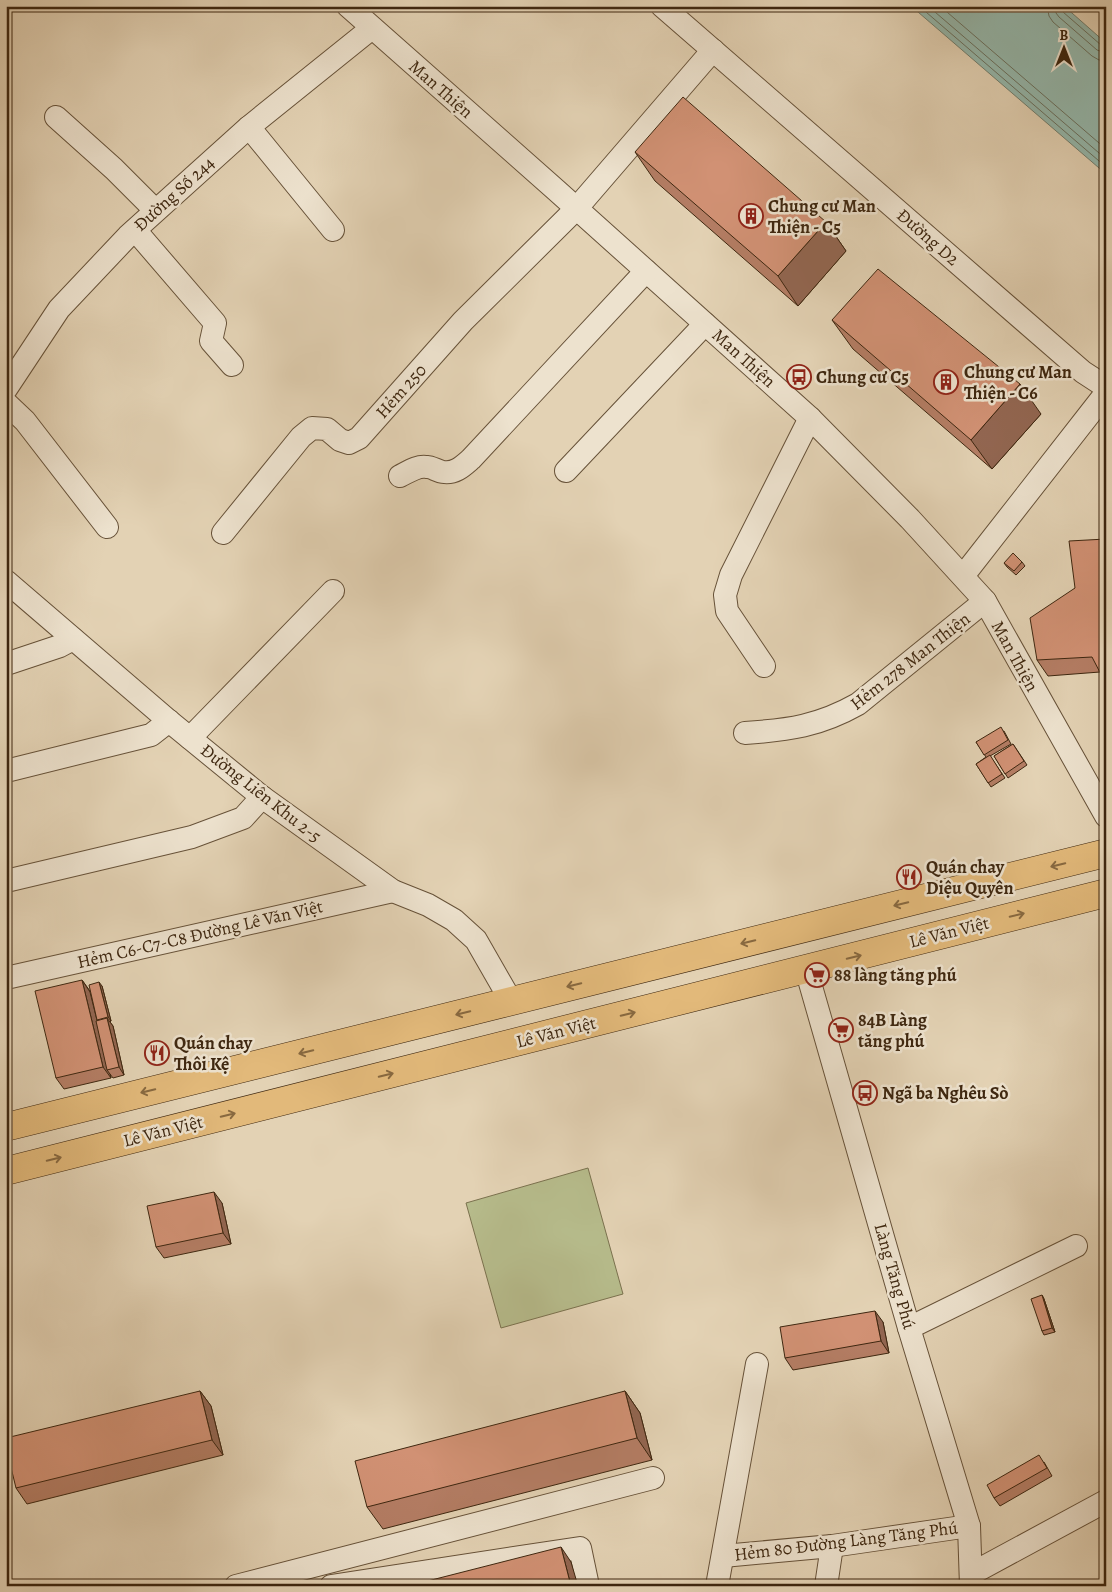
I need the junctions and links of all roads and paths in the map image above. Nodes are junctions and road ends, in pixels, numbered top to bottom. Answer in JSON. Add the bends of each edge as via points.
{"nodes":[{"id":1,"x":348,"y":6,"type":"edge"},
{"id":2,"x":662,"y":6,"type":"edge"},
{"id":3,"x":372,"y":28,"type":"junction"},
{"id":4,"x":713,"y":50,"type":"junction"},
{"id":5,"x":56,"y":117,"type":"dead end"},
{"id":6,"x":249,"y":127,"type":"junction"},
{"id":7,"x":576,"y":209,"type":"junction"},
{"id":8,"x":155,"y":210,"type":"junction"},
{"id":9,"x":135,"y":230,"type":"junction"},
{"id":10,"x":334,"y":230,"type":"dead end"},
{"id":11,"x":646,"y":271,"type":"junction"},
{"id":12,"x":706,"y":324,"type":"junction"},
{"id":13,"x":232,"y":365,"type":"dead end"},
{"id":14,"x":1106,"y":387,"type":"edge"},
{"id":15,"x":6,"y":389,"type":"edge"},
{"id":16,"x":1106,"y":393,"type":"edge"},
{"id":17,"x":6,"y":403,"type":"edge"},
{"id":18,"x":810,"y":418,"type":"junction"},
{"id":19,"x":566,"y":470,"type":"dead end"},
{"id":20,"x":400,"y":476,"type":"dead end"},
{"id":21,"x":107,"y":527,"type":"dead end"},
{"id":22,"x":223,"y":533,"type":"dead end"},
{"id":23,"x":963,"y":576,"type":"junction"},
{"id":24,"x":6,"y":581,"type":"edge"},
{"id":25,"x":333,"y":590,"type":"dead end"},
{"id":26,"x":985,"y":601,"type":"junction"},
{"id":27,"x":73,"y":638,"type":"junction"},
{"id":28,"x":6,"y":664,"type":"edge"},
{"id":29,"x":764,"y":666,"type":"dead end"},
{"id":30,"x":169,"y":721,"type":"junction"},
{"id":31,"x":745,"y":733,"type":"dead end"},
{"id":32,"x":190,"y":738,"type":"junction"},
{"id":33,"x":6,"y":770,"type":"edge"},
{"id":34,"x":262,"y":797,"type":"junction"},
{"id":35,"x":1106,"y":816,"type":"edge"},
{"id":36,"x":1106,"y":853,"type":"edge"},
{"id":37,"x":6,"y":881,"type":"edge"},
{"id":38,"x":393,"y":891,"type":"junction"},
{"id":39,"x":1106,"y":893,"type":"edge"},
{"id":40,"x":796,"y":930,"type":"junction"},
{"id":41,"x":806,"y":969,"type":"junction"},
{"id":42,"x":6,"y":978,"type":"edge"},
{"id":43,"x":511,"y":1001,"type":"junction"},
{"id":44,"x":6,"y":1127,"type":"edge"},
{"id":45,"x":6,"y":1171,"type":"edge"},
{"id":46,"x":1076,"y":1246,"type":"dead end"},
{"id":47,"x":909,"y":1328,"type":"junction"},
{"id":48,"x":757,"y":1364,"type":"dead end"},
{"id":49,"x":654,"y":1478,"type":"dead end"},
{"id":50,"x":1106,"y":1501,"type":"edge"},
{"id":51,"x":969,"y":1526,"type":"junction"},
{"id":52,"x":832,"y":1546,"type":"junction"},
{"id":53,"x":723,"y":1556,"type":"junction"},
{"id":54,"x":971,"y":1580,"type":"edge"},
{"id":55,"x":236,"y":1586,"type":"edge"},
{"id":56,"x":331,"y":1586,"type":"edge"},
{"id":57,"x":588,"y":1586,"type":"edge"},
{"id":58,"x":717,"y":1586,"type":"edge"},
{"id":59,"x":826,"y":1586,"type":"edge"}],
"edges":[{"from":1,"to":3,"type":"street","name":"Man Thiện"},
{"from":2,"to":4,"type":"street","name":"Đường D2"},
{"from":3,"to":6,"type":"street","name":"Đường Số 244"},
{"from":3,"to":7,"type":"street","name":"Man Thiện"},
{"from":4,"to":7,"type":"street"},
{"from":4,"to":14,"type":"street","name":"Đường D2","via":[[1075,365]]},
{"from":5,"to":8,"type":"street"},
{"from":6,"to":8,"type":"street","name":"Đường Số 244"},
{"from":6,"to":10,"type":"street"},
{"from":7,"to":11,"type":"street","name":"Man Thiện"},
{"from":7,"to":22,"type":"street","name":"Hẻm 250","via":[[463,321],[359,438],[349,443],[326,429],[312,428],[301,437]]},
{"from":8,"to":9,"type":"street","name":"Đường Số 244"},
{"from":9,"to":13,"type":"street","via":[[215,323],[211,341]]},
{"from":9,"to":15,"type":"street","name":"Đường Số 244","via":[[59,309]]},
{"from":11,"to":12,"type":"street","name":"Man Thiện"},
{"from":11,"to":20,"type":"street","via":[[471,459],[453,472],[419,467]]},
{"from":12,"to":18,"type":"street","name":"Man Thiện"},
{"from":12,"to":19,"type":"street"},
{"from":16,"to":23,"type":"street"},
{"from":17,"to":21,"type":"street","via":[[25,421]]},
{"from":18,"to":23,"type":"street","name":"Man Thiện"},
{"from":18,"to":29,"type":"street","via":[[731,575],[725,596],[727,611]]},
{"from":23,"to":26,"type":"street","name":"Man Thiện"},
{"from":24,"to":27,"type":"street","name":"Đường Liên Khu 2-5"},
{"from":25,"to":32,"type":"street"},
{"from":26,"to":31,"type":"street","name":"Hẻm 278 Man Thiện","via":[[858,704],[838,716],[802,727]]},
{"from":26,"to":35,"type":"street","name":"Man Thiện"},
{"from":27,"to":28,"type":"street","via":[[60,646]]},
{"from":27,"to":30,"type":"street","name":"Đường Liên Khu 2-5"},
{"from":30,"to":32,"type":"street","name":"Đường Liên Khu 2-5"},
{"from":30,"to":33,"type":"street","via":[[151,735]]},
{"from":32,"to":34,"type":"street","name":"Đường Liên Khu 2-5"},
{"from":34,"to":37,"type":"street","via":[[243,818],[192,837]]},
{"from":34,"to":38,"type":"street","name":"Đường Liên Khu 2-5"},
{"from":36,"to":40,"type":"main road","one_way":true},
{"from":38,"to":42,"type":"street","name":"Hẻm C6-C7-C8 Đường Lê Văn Việt"},
{"from":38,"to":43,"type":"street","name":"Đường Liên Khu 2-5","via":[[454,920],[476,940]]},
{"from":41,"to":39,"type":"main road","name":"Lê Văn Việt","one_way":true},
{"from":40,"to":41,"type":"main road"},
{"from":40,"to":43,"type":"main road","one_way":true},
{"from":45,"to":41,"type":"main road","name":"Lê Văn Việt","one_way":true},
{"from":41,"to":47,"type":"street","name":"Làng Tăng Phú"},
{"from":43,"to":44,"type":"main road","one_way":true},
{"from":46,"to":47,"type":"street"},
{"from":47,"to":51,"type":"street","name":"Làng Tăng Phú"},
{"from":48,"to":53,"type":"street"},
{"from":49,"to":55,"type":"street"},
{"from":50,"to":54,"type":"street"},
{"from":51,"to":52,"type":"street","name":"Hẻm 80 Đường Làng Tăng Phú"},
{"from":51,"to":54,"type":"street","name":"Làng Tăng Phú"},
{"from":52,"to":53,"type":"street","name":"Hẻm 80 Đường Làng Tăng Phú"},
{"from":52,"to":59,"type":"street"},
{"from":53,"to":58,"type":"street"},
{"from":56,"to":57,"type":"street","via":[[580,1548]]}]}
